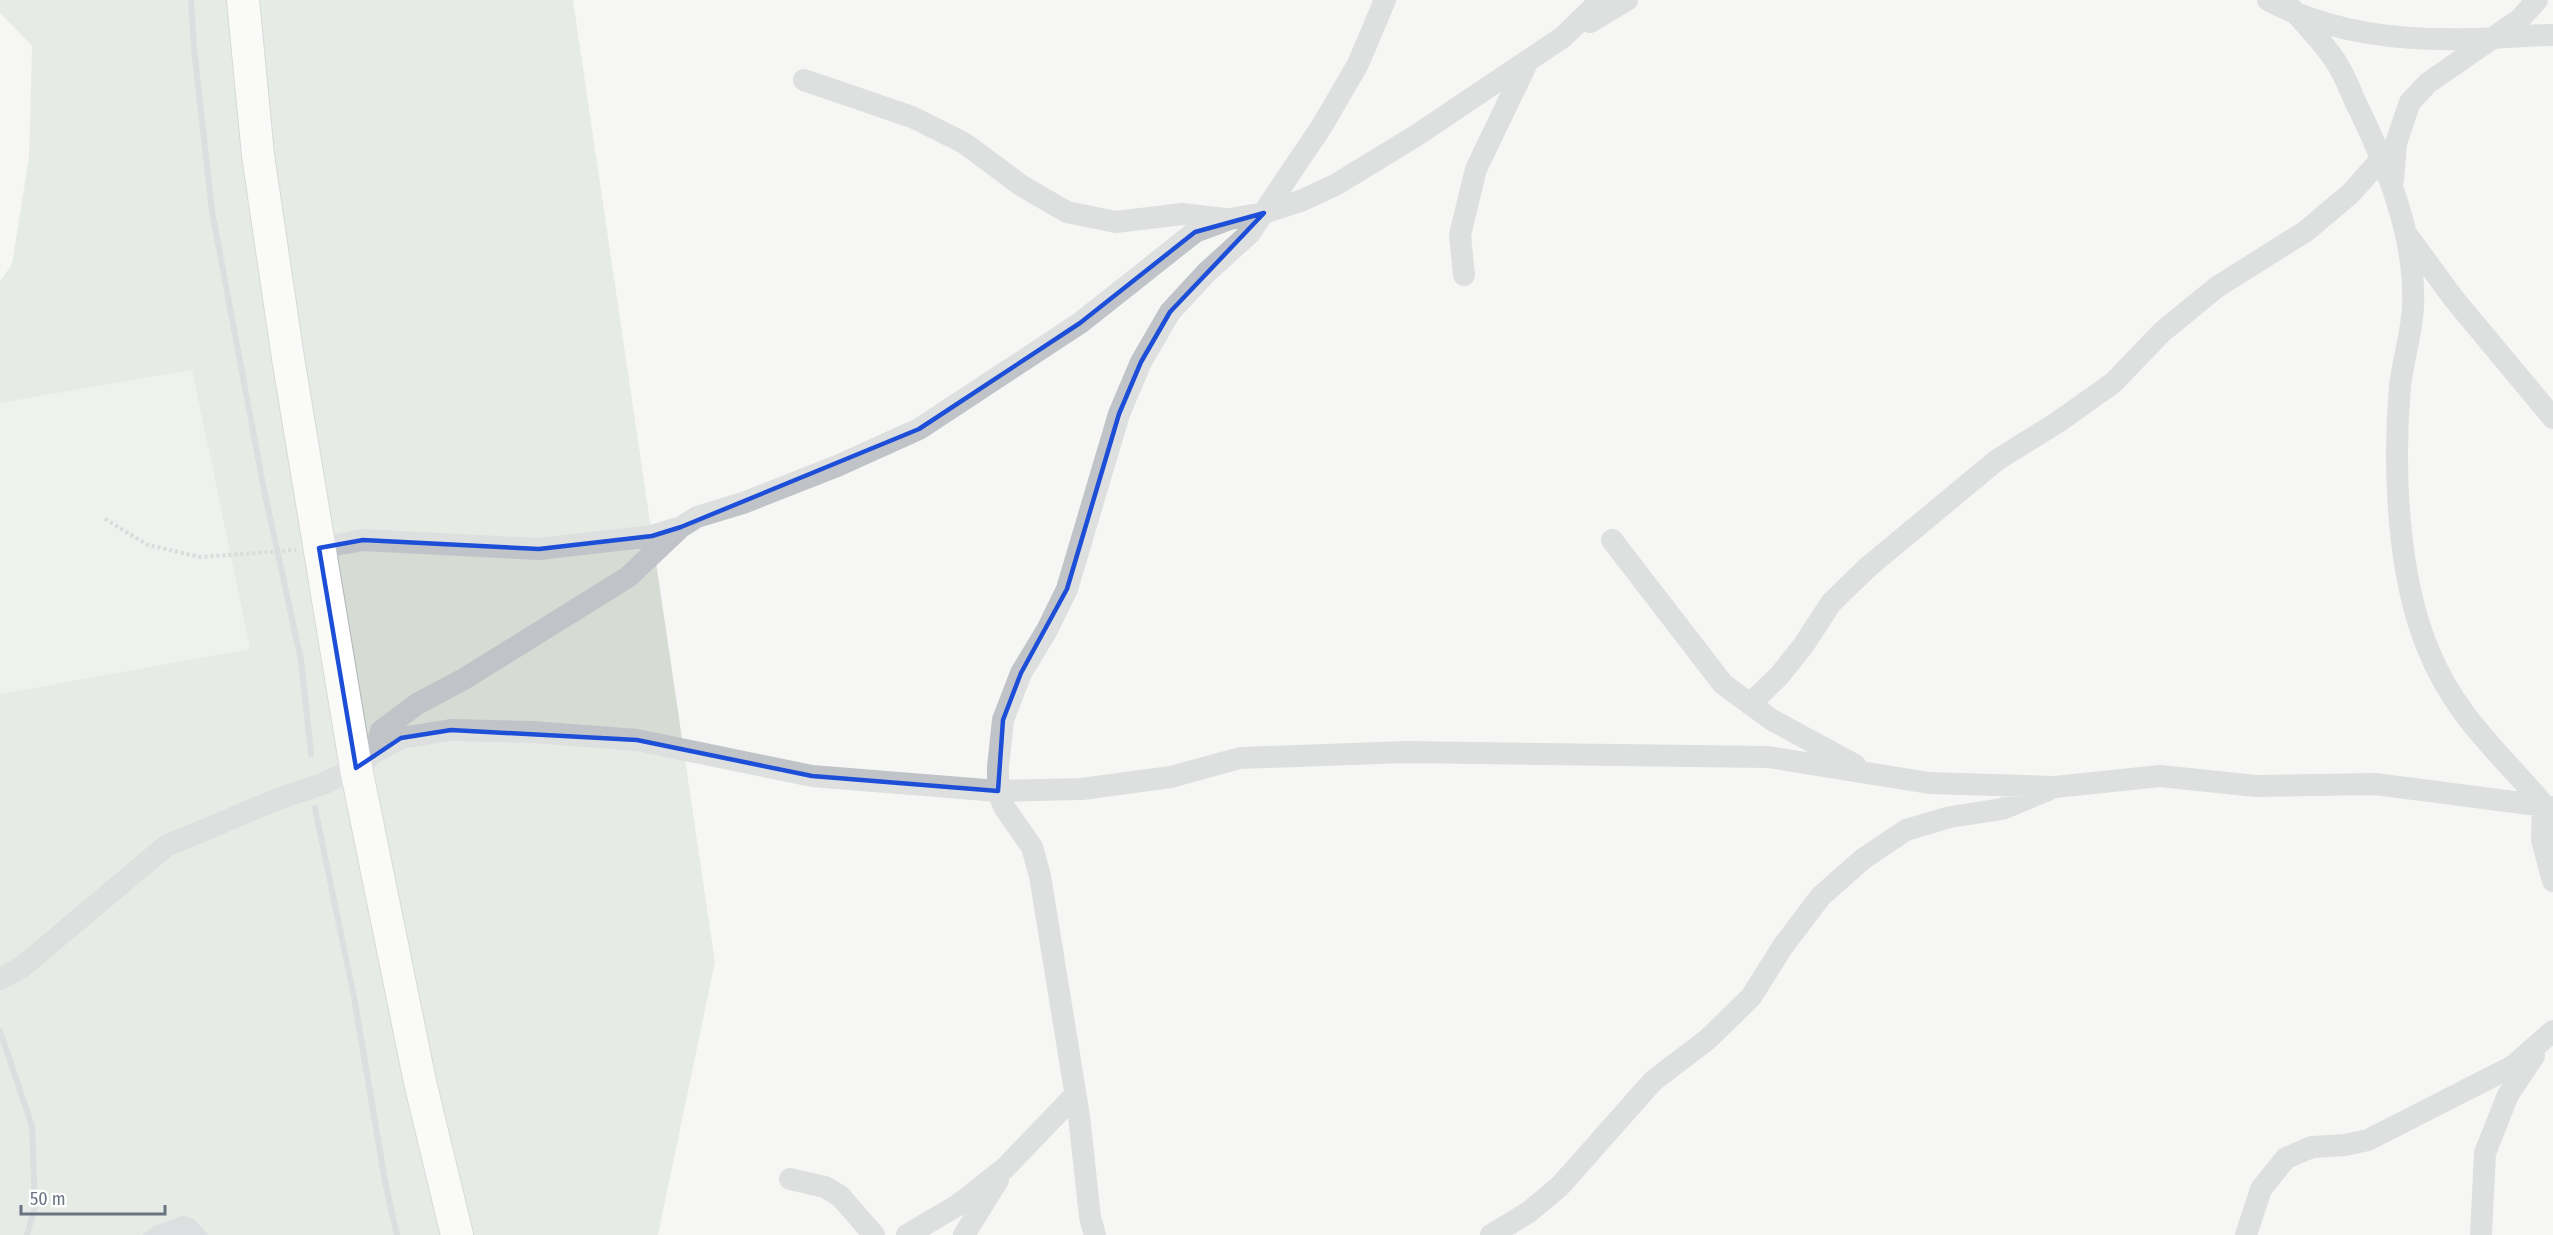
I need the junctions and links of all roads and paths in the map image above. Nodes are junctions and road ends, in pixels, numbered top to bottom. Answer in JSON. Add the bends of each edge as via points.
{"nodes":[{"id":1,"x":243,"y":0,"type":"edge"},
{"id":2,"x":1385,"y":0,"type":"edge"},
{"id":3,"x":1601,"y":0,"type":"edge"},
{"id":4,"x":1627,"y":0,"type":"edge"},
{"id":5,"x":2268,"y":0,"type":"edge"},
{"id":6,"x":2537,"y":0,"type":"edge"},
{"id":7,"x":2290,"y":8,"type":"edge"},
{"id":8,"x":2553,"y":35,"type":"edge"},
{"id":9,"x":1563,"y":37,"type":"junction"},
{"id":10,"x":2494,"y":38,"type":"junction"},
{"id":11,"x":1529,"y":60,"type":"junction"},
{"id":12,"x":804,"y":80,"type":"dead end"},
{"id":13,"x":2381,"y":159,"type":"junction"},
{"id":14,"x":2393,"y":189,"type":"junction"},
{"id":15,"x":1264,"y":213,"type":"junction"},
{"id":16,"x":1230,"y":219,"type":"junction"},
{"id":17,"x":2404,"y":231,"type":"junction"},
{"id":18,"x":1464,"y":275,"type":"dead end"},
{"id":19,"x":2553,"y":418,"type":"edge"},
{"id":20,"x":105,"y":519,"type":"dead end"},
{"id":21,"x":681,"y":527,"type":"junction"},
{"id":22,"x":1611,"y":540,"type":"dead end"},
{"id":23,"x":319,"y":548,"type":"junction"},
{"id":24,"x":1750,"y":704,"type":"junction"},
{"id":25,"x":365,"y":760,"type":"junction"},
{"id":26,"x":1870,"y":773,"type":"junction"},
{"id":27,"x":2055,"y":787,"type":"junction"},
{"id":28,"x":998,"y":791,"type":"junction"},
{"id":29,"x":2550,"y":804,"type":"edge"},
{"id":30,"x":2553,"y":881,"type":"edge"},
{"id":31,"x":0,"y":979,"type":"edge"},
{"id":32,"x":2550,"y":1034,"type":"edge"},
{"id":33,"x":1075,"y":1095,"type":"junction"},
{"id":34,"x":1005,"y":1168,"type":"junction"},
{"id":35,"x":790,"y":1179,"type":"dead end"},
{"id":36,"x":457,"y":1235,"type":"edge"},
{"id":37,"x":874,"y":1235,"type":"edge"},
{"id":38,"x":907,"y":1235,"type":"edge"},
{"id":39,"x":964,"y":1235,"type":"edge"},
{"id":40,"x":1095,"y":1235,"type":"edge"},
{"id":41,"x":1491,"y":1235,"type":"edge"},
{"id":42,"x":2246,"y":1235,"type":"edge"},
{"id":43,"x":2481,"y":1235,"type":"edge"}],
"edges":[{"from":1,"to":23,"type":"main road","via":[[258,155]]},
{"from":2,"to":15,"type":"street","via":[[1358,64]]},
{"from":3,"to":9,"type":"street"},
{"from":4,"to":9,"type":"street"},
{"from":5,"to":7,"type":"street"},
{"from":6,"to":10,"type":"street"},
{"from":7,"to":10,"type":"street","via":[[2333,27],[2412,39]]},
{"from":7,"to":13,"type":"street","via":[[2336,62]]},
{"from":8,"to":10,"type":"street"},
{"from":9,"to":11,"type":"street"},
{"from":10,"to":14,"type":"street","via":[[2428,83],[2410,102],[2396,143]]},
{"from":11,"to":15,"type":"street","via":[[1337,184]]},
{"from":11,"to":18,"type":"street","via":[[1476,169],[1460,235]]},
{"from":12,"to":16,"type":"street","via":[[923,122],[964,143],[1022,186],[1067,212],[1116,222],[1182,214]]},
{"from":13,"to":14,"type":"street"},
{"from":13,"to":24,"type":"street","via":[[2351,193],[2306,231],[2217,287],[2162,332],[2113,383],[1998,460],[1868,567],[1831,603],[1779,676]]},
{"from":14,"to":17,"type":"street"},
{"from":15,"to":16,"type":"street"},
{"from":15,"to":28,"type":"street","via":[[1250,233],[1170,312],[1141,362],[1119,414],[1067,589],[1021,673],[1003,720]]},
{"from":16,"to":21,"type":"street","via":[[1195,232],[1080,323],[919,429],[837,466],[697,517]]},
{"from":17,"to":19,"type":"street","via":[[2454,299]]},
{"from":17,"to":29,"type":"street","via":[[2413,306],[2400,384],[2396,449],[2403,552],[2414,608],[2427,649],[2448,692],[2475,730]]},
{"from":20,"to":23,"type":"path","via":[[148,545],[200,557]]},
{"from":21,"to":23,"type":"street","via":[[652,536],[539,549],[363,540]]},
{"from":21,"to":25,"type":"street","via":[[628,577],[417,704],[381,731]]},
{"from":22,"to":24,"type":"street","via":[[1723,684]]},
{"from":23,"to":25,"type":"main road"},
{"from":24,"to":26,"type":"street"},
{"from":25,"to":28,"type":"street","via":[[401,738],[451,730],[532,732],[637,740],[812,776]]},
{"from":25,"to":31,"type":"street","via":[[325,783],[166,846],[22,967]]},
{"from":25,"to":36,"type":"main road","via":[[420,1082]]},
{"from":26,"to":27,"type":"street","via":[[1929,783]]},
{"from":26,"to":28,"type":"street","via":[[1768,757],[1406,752],[1240,758],[1171,777],[1082,789]]},
{"from":27,"to":29,"type":"street","via":[[2160,776],[2256,786],[2375,784]]},
{"from":27,"to":41,"type":"street","via":[[2002,809],[1950,817],[1906,830],[1863,859],[1821,896],[1751,997],[1708,1039],[1653,1081],[1560,1186],[1529,1212]]},
{"from":28,"to":33,"type":"street","via":[[1004,807],[1032,847],[1041,876]]},
{"from":29,"to":30,"type":"street","via":[[2542,840]]},
{"from":32,"to":42,"type":"street","via":[[2513,1066],[2368,1140],[2345,1146],[2312,1147],[2286,1158],[2261,1189]]},
{"from":32,"to":43,"type":"street","via":[[2508,1095],[2485,1153]]},
{"from":33,"to":34,"type":"street"},
{"from":33,"to":40,"type":"street"},
{"from":34,"to":38,"type":"street","via":[[957,1205]]},
{"from":34,"to":39,"type":"street"},
{"from":35,"to":37,"type":"street","via":[[825,1187],[840,1196]]}]}
